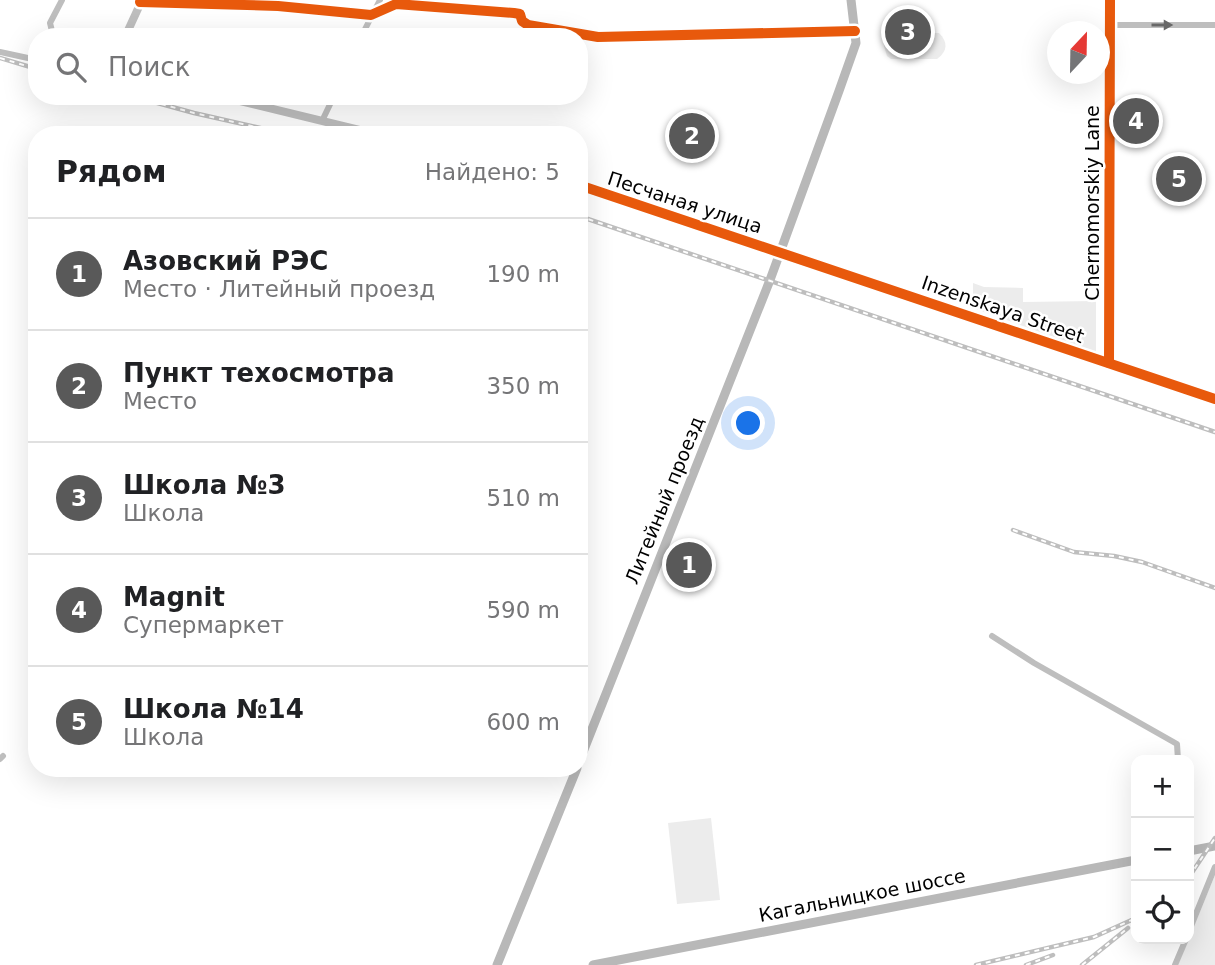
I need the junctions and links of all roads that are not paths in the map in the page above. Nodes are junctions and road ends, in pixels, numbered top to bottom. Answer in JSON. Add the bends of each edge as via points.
{"nodes":[{"id":1,"x":62,"y":0,"type":"edge"},
{"id":2,"x":380,"y":0,"type":"edge"},
{"id":3,"x":851,"y":0,"type":"edge"},
{"id":4,"x":1110,"y":0,"type":"edge"},
{"id":5,"x":141,"y":1,"type":"edge"},
{"id":6,"x":371,"y":15,"type":"junction"},
{"id":7,"x":1110,"y":21,"type":"edge"},
{"id":8,"x":1110,"y":25,"type":"edge"},
{"id":9,"x":1215,"y":25,"type":"edge"},
{"id":10,"x":52,"y":28,"type":"edge"},
{"id":11,"x":129,"y":28,"type":"edge"},
{"id":12,"x":365,"y":28,"type":"edge"},
{"id":13,"x":546,"y":28,"type":"edge"},
{"id":14,"x":855,"y":31,"type":"junction"},
{"id":15,"x":588,"y":35,"type":"edge"},
{"id":16,"x":0,"y":52,"type":"edge"},
{"id":17,"x":28,"y":58,"type":"edge"},
{"id":18,"x":1110,"y":84,"type":"edge"},
{"id":19,"x":257,"y":105,"type":"edge"},
{"id":20,"x":330,"y":105,"type":"edge"},
{"id":21,"x":323,"y":121,"type":"junction"},
{"id":22,"x":343,"y":126,"type":"edge"},
{"id":23,"x":588,"y":188,"type":"edge"},
{"id":24,"x":780,"y":252,"type":"junction"},
{"id":25,"x":1109,"y":363,"type":"junction"},
{"id":26,"x":1215,"y":399,"type":"edge"},
{"id":27,"x":992,"y":636,"type":"dead end"},
{"id":28,"x":588,"y":739,"type":"edge"},
{"id":29,"x":1178,"y":755,"type":"edge"},
{"id":30,"x":573,"y":777,"type":"edge"},
{"id":31,"x":1215,"y":846,"type":"edge"},
{"id":32,"x":1194,"y":850,"type":"edge"},
{"id":33,"x":1131,"y":861,"type":"edge"},
{"id":34,"x":1215,"y":867,"type":"edge"},
{"id":35,"x":1194,"y":919,"type":"edge"},
{"id":36,"x":1184,"y":944,"type":"edge"},
{"id":37,"x":497,"y":965,"type":"edge"},
{"id":38,"x":593,"y":965,"type":"edge"},
{"id":39,"x":1175,"y":965,"type":"edge"}],
"edges":[{"from":1,"to":10,"type":"street"},
{"from":2,"to":6,"type":"street"},
{"from":3,"to":14,"type":"main road","name":"Литейный проезд"},
{"from":4,"to":7,"type":"street","name":"Chernomorskiy Lane"},
{"from":5,"to":6,"type":"street"},
{"from":5,"to":11,"type":"street"},
{"from":6,"to":12,"type":"street"},
{"from":6,"to":13,"type":"street","via":[[396,4],[514,13],[528,25]]},
{"from":8,"to":9,"type":"street","one_way":true},
{"from":14,"to":15,"type":"street"},
{"from":14,"to":24,"type":"main road","name":"Литейный проезд","via":[[856,43]]},
{"from":16,"to":17,"type":"street"},
{"from":18,"to":25,"type":"street","name":"Chernomorskiy Lane"},
{"from":19,"to":21,"type":"street"},
{"from":20,"to":21,"type":"street"},
{"from":21,"to":22,"type":"street"},
{"from":23,"to":24,"type":"street","name":"Песчаная улица"},
{"from":24,"to":25,"type":"street","name":"Inzenskaya Street"},
{"from":24,"to":28,"type":"main road","name":"Литейный проезд"},
{"from":25,"to":26,"type":"street","name":"Inzenskaya Street"},
{"from":27,"to":29,"type":"street","via":[[1177,744]]},
{"from":30,"to":37,"type":"main road"},
{"from":31,"to":32,"type":"main road"},
{"from":33,"to":38,"type":"main road","name":"Кагальницкое шоссе"},
{"from":34,"to":35,"type":"street"},
{"from":36,"to":39,"type":"street"}]}
